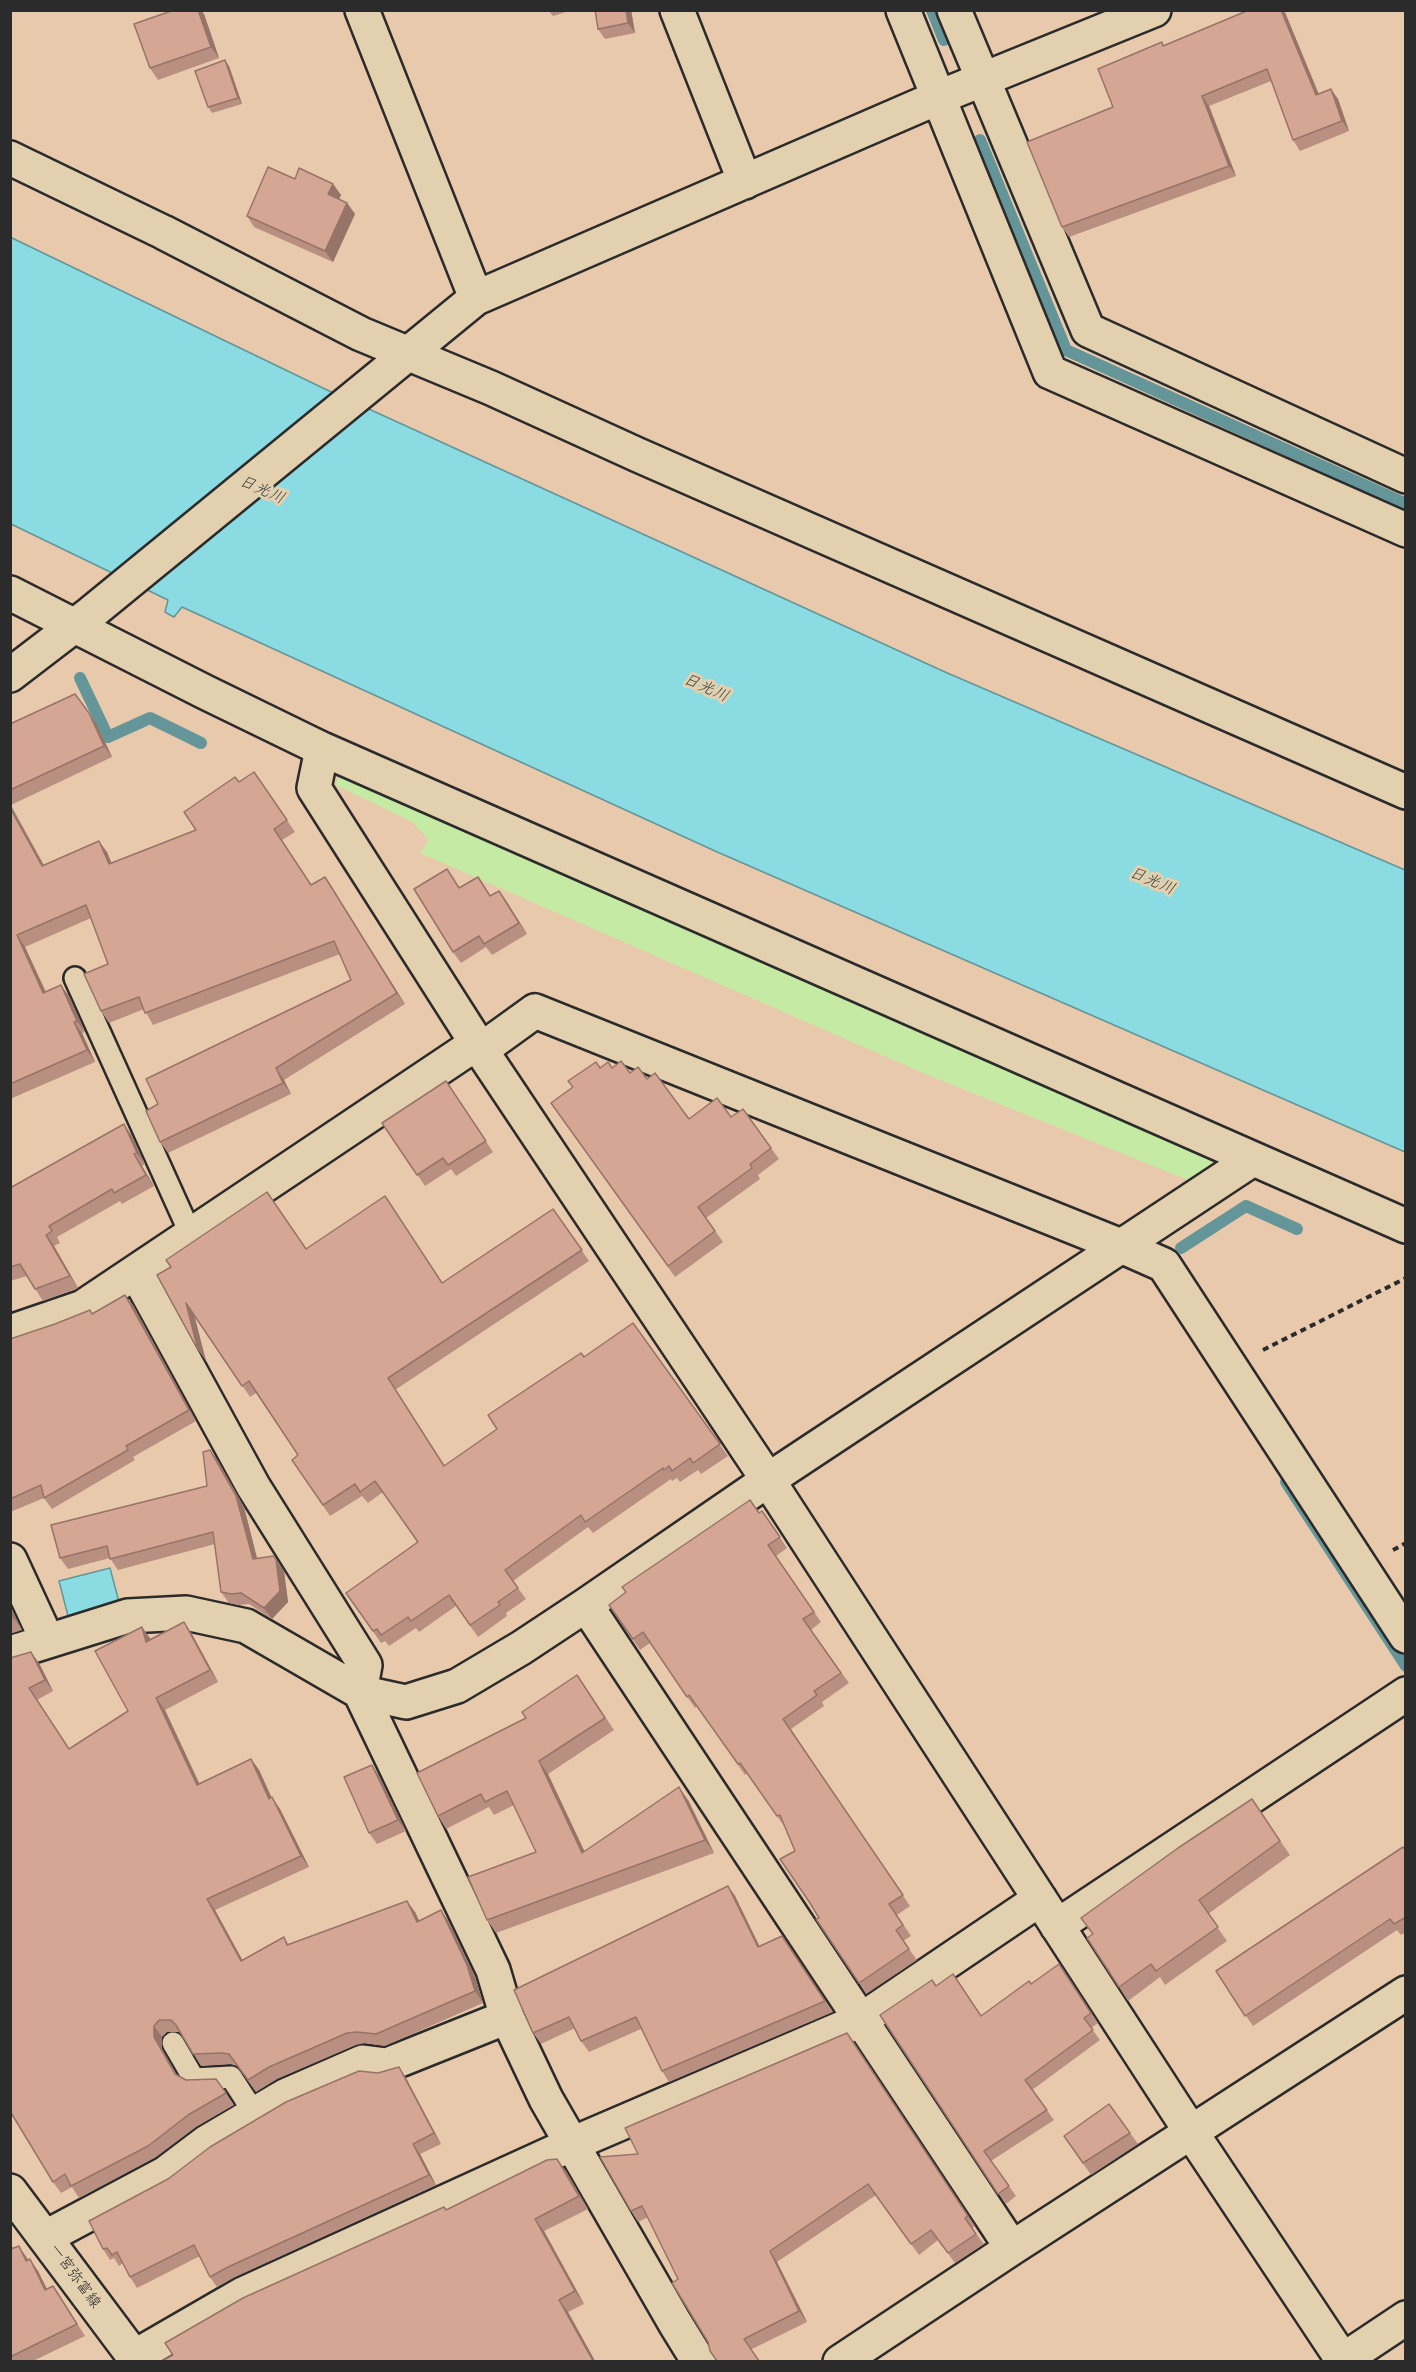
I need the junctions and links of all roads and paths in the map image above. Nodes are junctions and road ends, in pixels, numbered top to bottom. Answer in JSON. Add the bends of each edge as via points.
{"nodes":[{"id":1,"x":362,"y":10,"type":"edge"},
{"id":2,"x":676,"y":10,"type":"edge"},
{"id":3,"x":903,"y":10,"type":"edge"},
{"id":4,"x":954,"y":10,"type":"edge"},
{"id":5,"x":1154,"y":10,"type":"edge"},
{"id":6,"x":982,"y":80,"type":"junction"},
{"id":7,"x":937,"y":98,"type":"junction"},
{"id":8,"x":10,"y":158,"type":"edge"},
{"id":9,"x":745,"y":182,"type":"junction"},
{"id":10,"x":476,"y":298,"type":"junction"},
{"id":11,"x":405,"y":358,"type":"junction"},
{"id":12,"x":1406,"y":476,"type":"edge"},
{"id":13,"x":1406,"y":530,"type":"edge"},
{"id":14,"x":10,"y":593,"type":"edge"},
{"id":15,"x":83,"y":619,"type":"junction"},
{"id":16,"x":10,"y":675,"type":"edge"},
{"id":17,"x":322,"y":749,"type":"junction"},
{"id":18,"x":1406,"y":792,"type":"edge"},
{"id":19,"x":75,"y":978,"type":"dead end"},
{"id":20,"x":479,"y":1046,"type":"junction"},
{"id":21,"x":1253,"y":1159,"type":"junction"},
{"id":22,"x":1406,"y":1226,"type":"edge"},
{"id":23,"x":190,"y":1235,"type":"junction"},
{"id":24,"x":1121,"y":1246,"type":"junction"},
{"id":25,"x":136,"y":1272,"type":"junction"},
{"id":26,"x":1406,"y":1278,"type":"edge"},
{"id":27,"x":10,"y":1332,"type":"edge"},
{"id":28,"x":1230,"y":1367,"type":"junction"},
{"id":29,"x":768,"y":1480,"type":"junction"},
{"id":30,"x":10,"y":1560,"type":"edge"},
{"id":31,"x":586,"y":1605,"type":"junction"},
{"id":32,"x":1406,"y":1636,"type":"edge"},
{"id":33,"x":47,"y":1640,"type":"junction"},
{"id":34,"x":10,"y":1653,"type":"edge"},
{"id":35,"x":360,"y":1692,"type":"junction"},
{"id":36,"x":1406,"y":1694,"type":"edge"},
{"id":37,"x":1040,"y":1899,"type":"junction"},
{"id":38,"x":1057,"y":1926,"type":"junction"},
{"id":39,"x":1406,"y":1994,"type":"edge"},
{"id":40,"x":507,"y":2017,"type":"junction"},
{"id":41,"x":861,"y":2020,"type":"junction"},
{"id":42,"x":173,"y":2043,"type":"edge"},
{"id":43,"x":255,"y":2114,"type":"junction"},
{"id":44,"x":1191,"y":2132,"type":"junction"},
{"id":45,"x":572,"y":2144,"type":"junction"},
{"id":46,"x":10,"y":2192,"type":"edge"},
{"id":47,"x":46,"y":2237,"type":"junction"},
{"id":48,"x":1011,"y":2248,"type":"junction"},
{"id":49,"x":1406,"y":2318,"type":"edge"},
{"id":50,"x":136,"y":2359,"type":"edge"},
{"id":51,"x":699,"y":2361,"type":"edge"},
{"id":52,"x":840,"y":2361,"type":"edge"},
{"id":53,"x":1342,"y":2361,"type":"edge"}],
"edges":[{"from":1,"to":10,"type":"street"},
{"from":2,"to":9,"type":"street"},
{"from":3,"to":7,"type":"street"},
{"from":4,"to":6,"type":"street"},
{"from":5,"to":6,"type":"street"},
{"from":6,"to":7,"type":"street"},
{"from":6,"to":12,"type":"street","via":[[1088,330]]},
{"from":7,"to":9,"type":"street"},
{"from":7,"to":13,"type":"street","via":[[1050,372]]},
{"from":8,"to":11,"type":"street","via":[[163,232]]},
{"from":9,"to":10,"type":"street"},
{"from":10,"to":11,"type":"street"},
{"from":11,"to":15,"type":"street"},
{"from":11,"to":18,"type":"street"},
{"from":14,"to":15,"type":"street"},
{"from":15,"to":16,"type":"street"},
{"from":15,"to":17,"type":"street","via":[[205,692]]},
{"from":17,"to":20,"type":"street","via":[[314,788]]},
{"from":17,"to":21,"type":"street"},
{"from":19,"to":23,"type":"lane"},
{"from":20,"to":23,"type":"street"},
{"from":20,"to":24,"type":"street","via":[[535,1011]]},
{"from":20,"to":29,"type":"street"},
{"from":21,"to":22,"type":"street"},
{"from":21,"to":24,"type":"street"},
{"from":23,"to":25,"type":"street"},
{"from":24,"to":28,"type":"street","via":[[1164,1265]]},
{"from":24,"to":29,"type":"street"},
{"from":25,"to":27,"type":"street","via":[[83,1307]]},
{"from":25,"to":35,"type":"street","via":[[253,1485],[365,1665]]},
{"from":26,"to":28,"type":"path"},
{"from":28,"to":32,"type":"street"},
{"from":29,"to":31,"type":"street"},
{"from":29,"to":37,"type":"street"},
{"from":30,"to":33,"type":"street"},
{"from":31,"to":35,"type":"street","via":[[457,1686],[406,1702]]},
{"from":31,"to":41,"type":"street"},
{"from":33,"to":34,"type":"street"},
{"from":33,"to":35,"type":"street","via":[[128,1616],[186,1613],[246,1626]]},
{"from":35,"to":40,"type":"street","via":[[493,1970]]},
{"from":36,"to":38,"type":"street"},
{"from":37,"to":38,"type":"street"},
{"from":37,"to":41,"type":"street"},
{"from":38,"to":44,"type":"street"},
{"from":39,"to":44,"type":"street"},
{"from":40,"to":43,"type":"street","via":[[387,2065],[363,2062]]},
{"from":40,"to":45,"type":"street"},
{"from":41,"to":45,"type":"street"},
{"from":41,"to":48,"type":"street"},
{"from":42,"to":43,"type":"lane","via":[[194,2079],[231,2077]]},
{"from":43,"to":47,"type":"street","via":[[207,2142],[166,2173]]},
{"from":44,"to":48,"type":"street"},
{"from":44,"to":53,"type":"street"},
{"from":45,"to":50,"type":"street","via":[[243,2294]]},
{"from":45,"to":51,"type":"street"},
{"from":46,"to":47,"type":"street","name":"一宮弥富線"},
{"from":47,"to":50,"type":"street","name":"一宮弥富線"},
{"from":48,"to":52,"type":"street"},
{"from":49,"to":53,"type":"street"}]}
